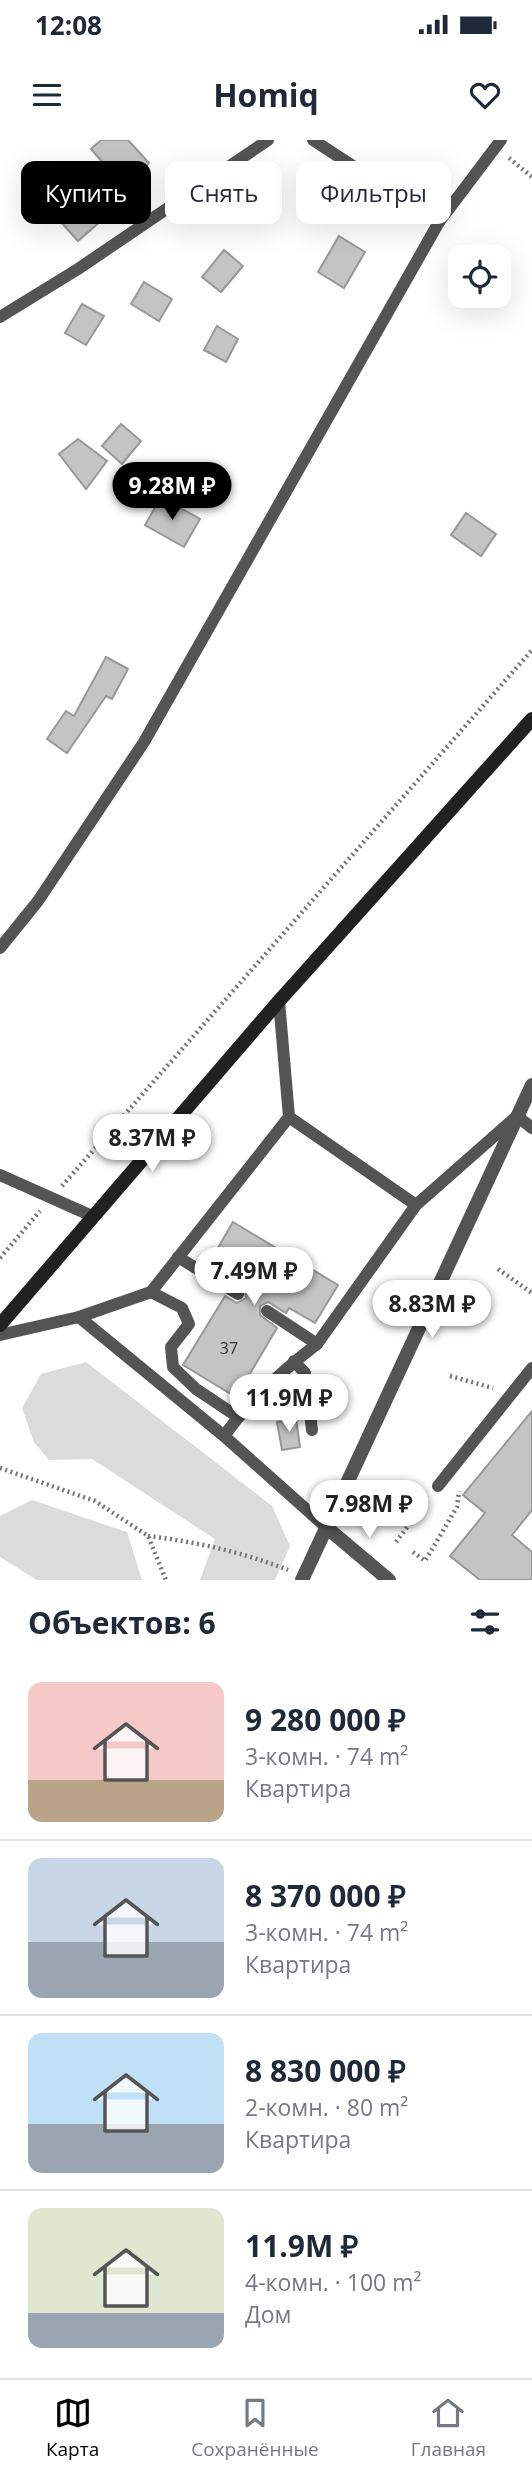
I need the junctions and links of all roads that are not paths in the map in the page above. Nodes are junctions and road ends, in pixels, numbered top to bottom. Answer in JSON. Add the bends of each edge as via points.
{"nodes":[{"id":1,"x":268,"y":140,"type":"edge"},
{"id":2,"x":313,"y":140,"type":"edge"},
{"id":3,"x":498,"y":143,"type":"edge"},
{"id":4,"x":345,"y":161,"type":"edge"},
{"id":5,"x":451,"y":206,"type":"edge"},
{"id":6,"x":438,"y":224,"type":"edge"},
{"id":7,"x":0,"y":317,"type":"edge"},
{"id":8,"x":532,"y":719,"type":"edge"},
{"id":9,"x":0,"y":948,"type":"edge"},
{"id":10,"x":279,"y":1001,"type":"junction"},
{"id":11,"x":532,"y":1085,"type":"edge"},
{"id":12,"x":517,"y":1116,"type":"junction"},
{"id":13,"x":289,"y":1117,"type":"junction"},
{"id":14,"x":532,"y":1128,"type":"edge"},
{"id":15,"x":0,"y":1175,"type":"edge"},
{"id":16,"x":416,"y":1205,"type":"junction"},
{"id":17,"x":92,"y":1216,"type":"junction"},
{"id":18,"x":178,"y":1257,"type":"junction"},
{"id":19,"x":151,"y":1292,"type":"junction"},
{"id":20,"x":238,"y":1294,"type":"dead end"},
{"id":21,"x":267,"y":1311,"type":"dead end"},
{"id":22,"x":79,"y":1317,"type":"junction"},
{"id":23,"x":0,"y":1325,"type":"edge"},
{"id":24,"x":0,"y":1335,"type":"edge"},
{"id":25,"x":317,"y":1344,"type":"junction"},
{"id":26,"x":294,"y":1361,"type":"junction"},
{"id":27,"x":532,"y":1368,"type":"edge"},
{"id":28,"x":238,"y":1416,"type":"junction"},
{"id":29,"x":312,"y":1430,"type":"dead end"},
{"id":30,"x":225,"y":1436,"type":"junction"},
{"id":31,"x":438,"y":1486,"type":"dead end"},
{"id":32,"x":326,"y":1527,"type":"junction"},
{"id":33,"x":302,"y":1580,"type":"edge"},
{"id":34,"x":389,"y":1580,"type":"edge"}],
"edges":[{"from":1,"to":7,"type":"lane"},
{"from":2,"to":4,"type":"lane"},
{"from":3,"to":5,"type":"lane"},
{"from":6,"to":9,"type":"lane","via":[[144,742],[38,901]]},
{"from":8,"to":10,"type":"main road"},
{"from":10,"to":13,"type":"lane"},
{"from":10,"to":17,"type":"main road"},
{"from":11,"to":12,"type":"street"},
{"from":12,"to":14,"type":"lane"},
{"from":12,"to":16,"type":"lane"},
{"from":12,"to":32,"type":"street"},
{"from":13,"to":16,"type":"lane"},
{"from":13,"to":18,"type":"lane"},
{"from":15,"to":17,"type":"lane"},
{"from":16,"to":25,"type":"lane"},
{"from":17,"to":23,"type":"main road"},
{"from":18,"to":19,"type":"lane"},
{"from":18,"to":20,"type":"lane"},
{"from":19,"to":22,"type":"lane"},
{"from":19,"to":28,"type":"lane","via":[[182,1308],[190,1324],[171,1347],[173,1367],[196,1389]]},
{"from":21,"to":25,"type":"lane"},
{"from":22,"to":24,"type":"lane"},
{"from":22,"to":30,"type":"lane"},
{"from":25,"to":26,"type":"lane"},
{"from":26,"to":28,"type":"lane"},
{"from":26,"to":29,"type":"lane","via":[[305,1373]]},
{"from":27,"to":31,"type":"lane"},
{"from":28,"to":30,"type":"lane"},
{"from":30,"to":32,"type":"lane"},
{"from":32,"to":33,"type":"street"},
{"from":32,"to":34,"type":"street"}]}
